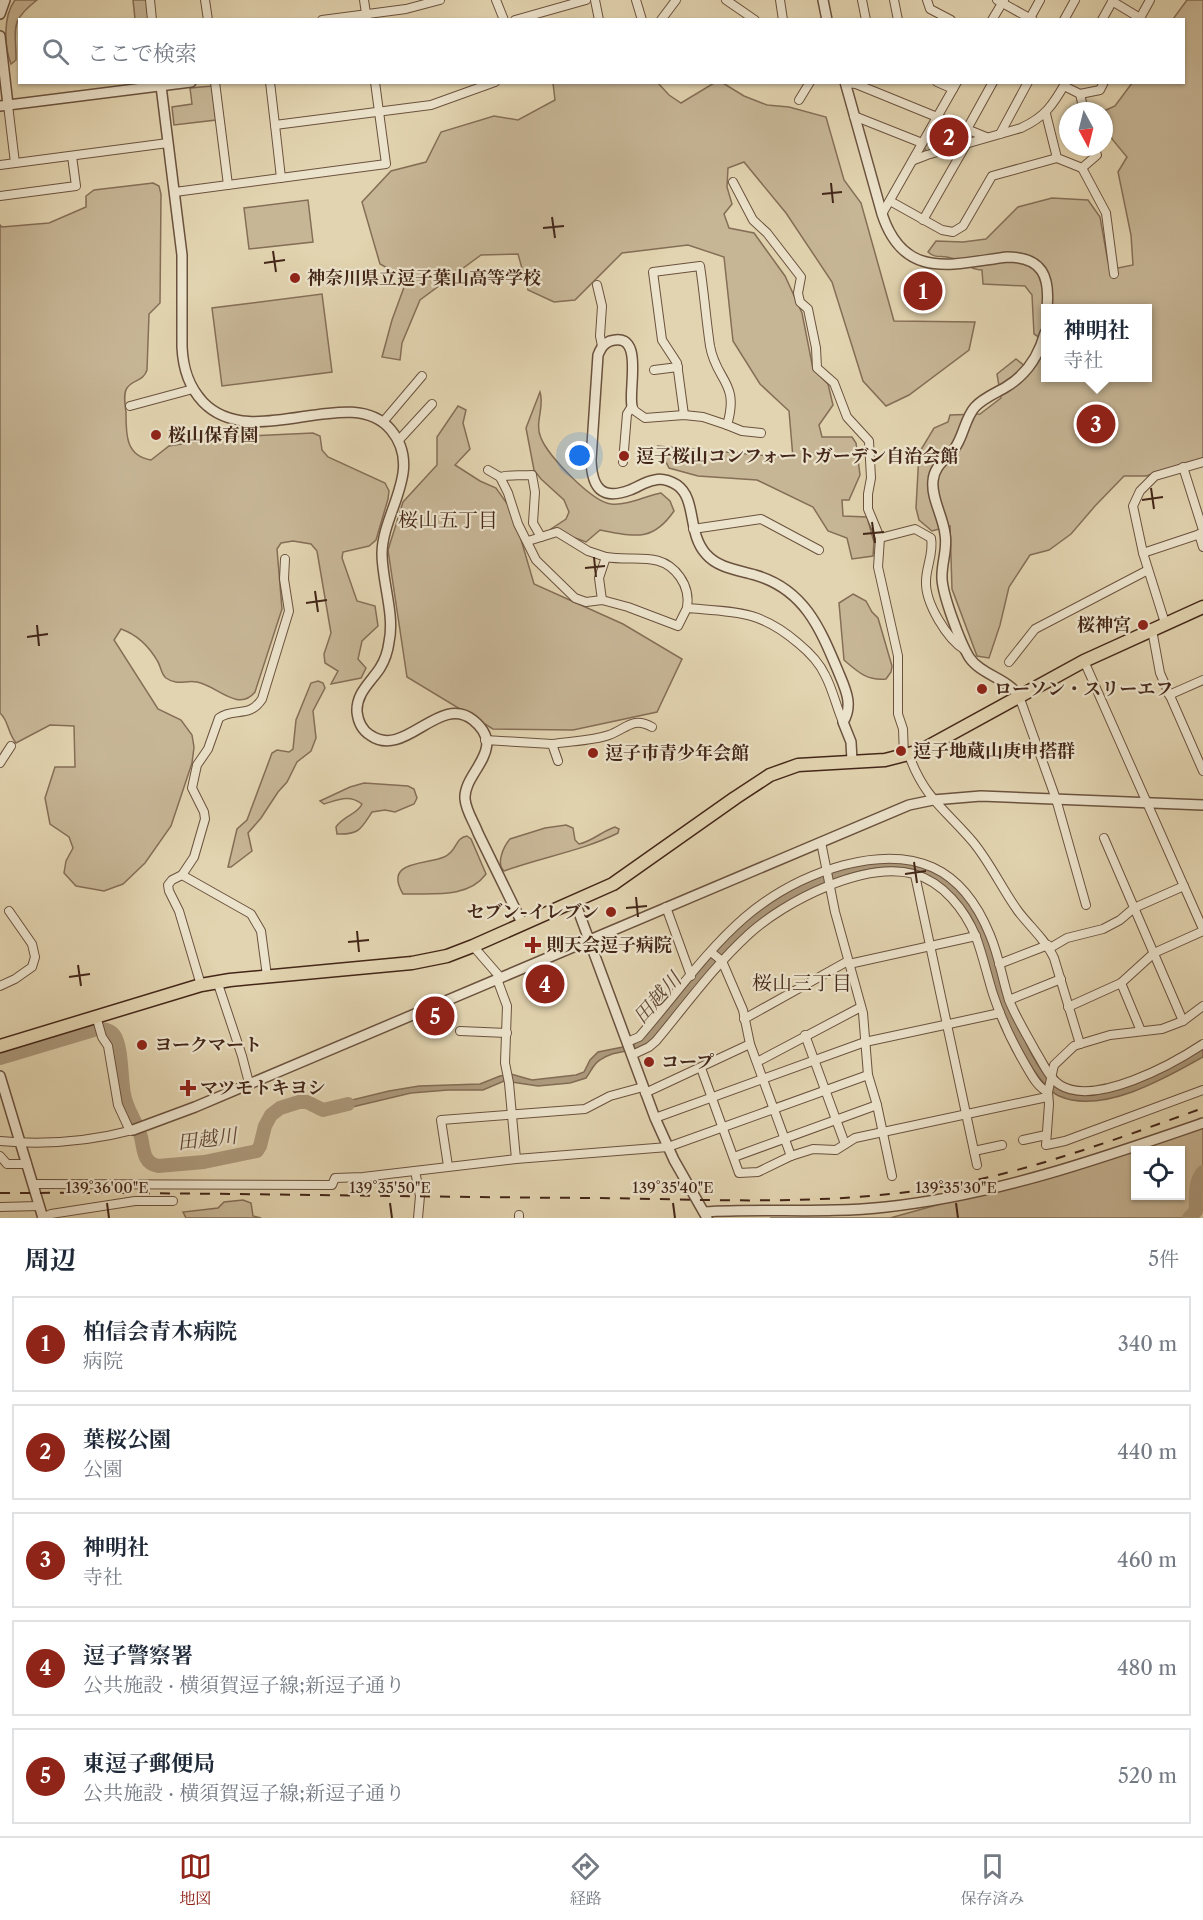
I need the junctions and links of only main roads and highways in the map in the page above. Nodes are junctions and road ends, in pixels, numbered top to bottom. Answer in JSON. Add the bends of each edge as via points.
{"nodes":[{"id":1,"x":1203,"y":607,"type":"edge"},
{"id":2,"x":0,"y":1046,"type":"edge"}],
"edges":[{"from":1,"to":2,"type":"main road","via":[[1084,661],[933,745],[885,760],[798,765],[770,775],[624,878],[447,956],[412,963],[217,981],[98,1025]]}]}
